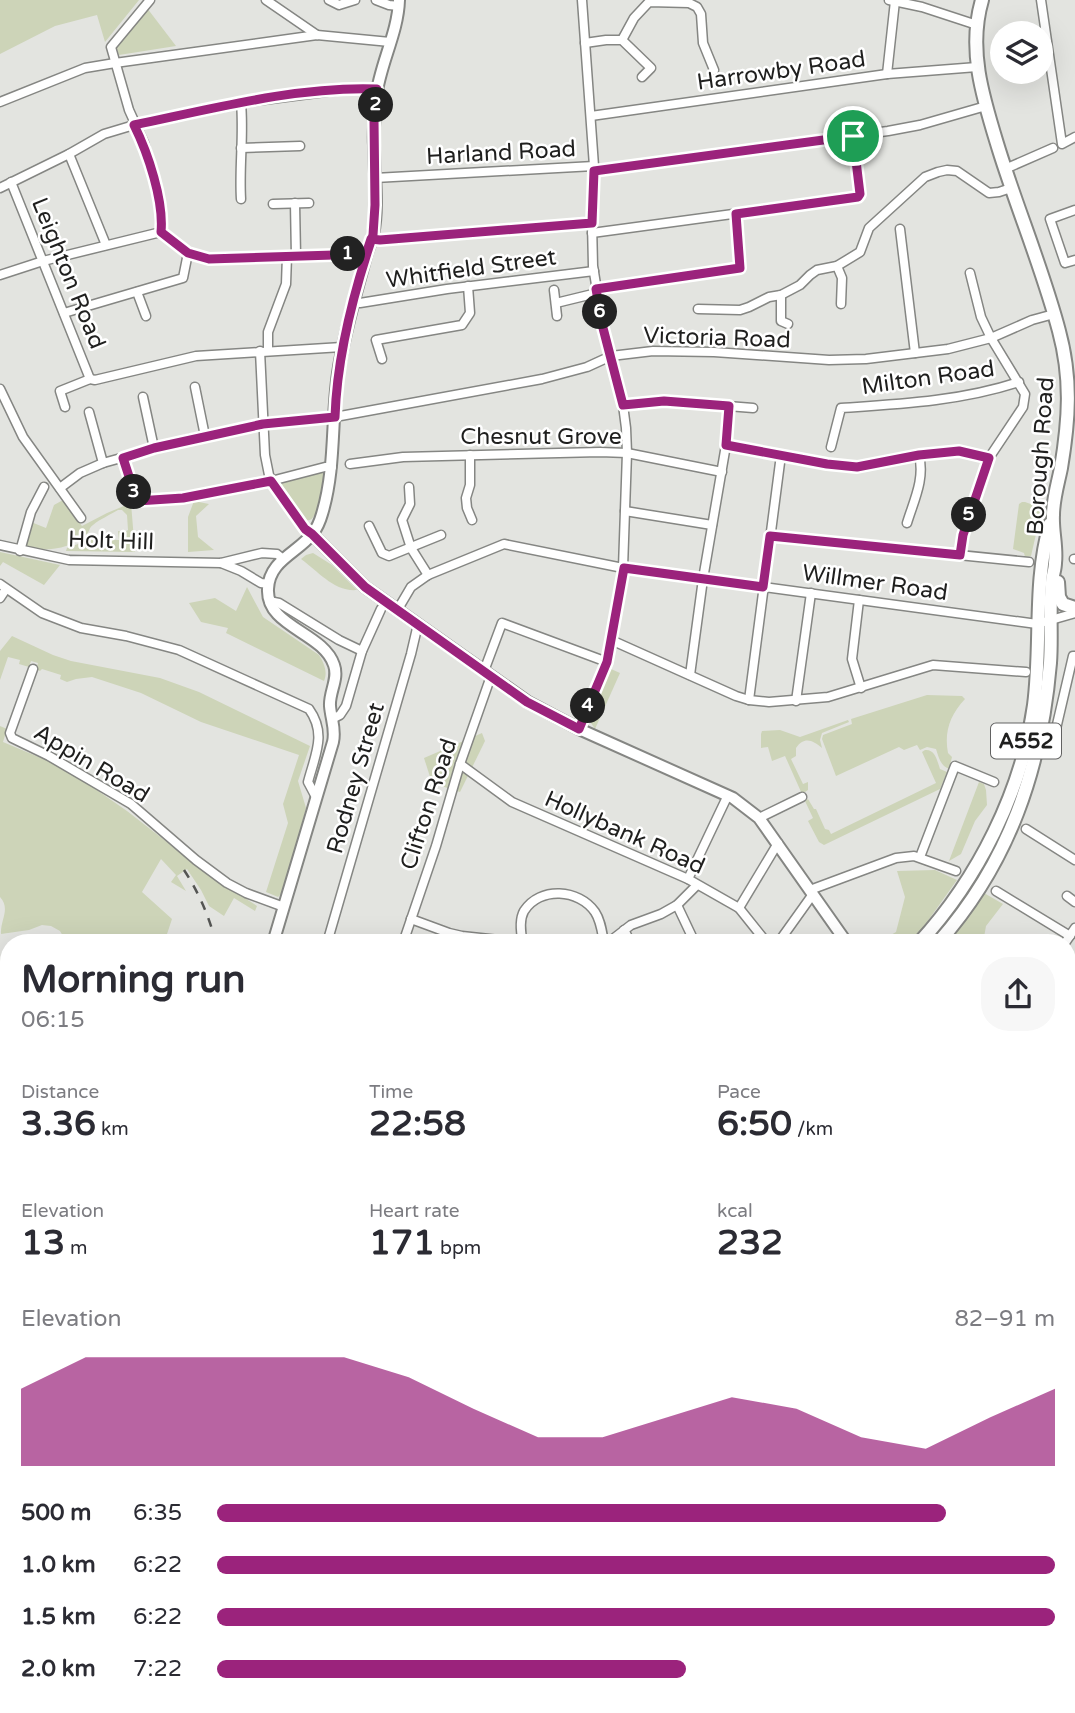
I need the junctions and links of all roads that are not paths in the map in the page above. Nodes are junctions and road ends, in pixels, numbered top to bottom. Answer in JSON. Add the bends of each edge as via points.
{"nodes":[{"id":1,"x":150,"y":0,"type":"edge"},
{"id":2,"x":266,"y":0,"type":"edge"},
{"id":3,"x":329,"y":0,"type":"edge"},
{"id":4,"x":355,"y":0,"type":"edge"},
{"id":5,"x":376,"y":0,"type":"edge"},
{"id":6,"x":582,"y":0,"type":"edge"},
{"id":7,"x":982,"y":0,"type":"edge"},
{"id":8,"x":1041,"y":0,"type":"edge"},
{"id":9,"x":892,"y":1,"type":"edge"},
{"id":10,"x":399,"y":3,"type":"edge"},
{"id":11,"x":977,"y":25,"type":"junction"},
{"id":12,"x":317,"y":35,"type":"junction"},
{"id":13,"x":622,"y":40,"type":"junction"},
{"id":14,"x":390,"y":42,"type":"junction"},
{"id":15,"x":585,"y":43,"type":"junction"},
{"id":16,"x":115,"y":64,"type":"junction"},
{"id":17,"x":978,"y":67,"type":"junction"},
{"id":18,"x":714,"y":70,"type":"dead end"},
{"id":19,"x":887,"y":74,"type":"junction"},
{"id":20,"x":642,"y":77,"type":"dead end"},
{"id":21,"x":377,"y":89,"type":"junction"},
{"id":22,"x":0,"y":102,"type":"edge"},
{"id":23,"x":241,"y":103,"type":"junction"},
{"id":24,"x":986,"y":106,"type":"junction"},
{"id":25,"x":591,"y":116,"type":"junction"},
{"id":26,"x":134,"y":125,"type":"junction"},
{"id":27,"x":853,"y":136,"type":"junction"},
{"id":28,"x":1075,"y":137,"type":"edge"},
{"id":29,"x":300,"y":146,"type":"dead end"},
{"id":30,"x":1057,"y":146,"type":"junction"},
{"id":31,"x":241,"y":148,"type":"junction"},
{"id":32,"x":69,"y":154,"type":"junction"},
{"id":33,"x":594,"y":168,"type":"junction"},
{"id":34,"x":1005,"y":169,"type":"junction"},
{"id":35,"x":410,"y":176,"type":"junction"},
{"id":36,"x":381,"y":178,"type":"junction"},
{"id":37,"x":11,"y":182,"type":"junction"},
{"id":38,"x":0,"y":188,"type":"edge"},
{"id":39,"x":411,"y":188,"type":"dead end"},
{"id":40,"x":1011,"y":188,"type":"junction"},
{"id":41,"x":241,"y":199,"type":"dead end"},
{"id":42,"x":309,"y":203,"type":"dead end"},
{"id":43,"x":273,"y":204,"type":"dead end"},
{"id":44,"x":295,"y":204,"type":"junction"},
{"id":45,"x":1075,"y":210,"type":"edge"},
{"id":46,"x":736,"y":214,"type":"junction"},
{"id":47,"x":592,"y":223,"type":"junction"},
{"id":48,"x":900,"y":229,"type":"dead end"},
{"id":49,"x":161,"y":232,"type":"junction"},
{"id":50,"x":592,"y":233,"type":"junction"},
{"id":51,"x":371,"y":239,"type":"junction"},
{"id":52,"x":106,"y":245,"type":"junction"},
{"id":53,"x":188,"y":253,"type":"junction"},
{"id":54,"x":366,"y":254,"type":"junction"},
{"id":55,"x":287,"y":256,"type":"junction"},
{"id":56,"x":296,"y":256,"type":"junction"},
{"id":57,"x":1075,"y":260,"type":"edge"},
{"id":58,"x":43,"y":261,"type":"junction"},
{"id":59,"x":837,"y":266,"type":"junction"},
{"id":60,"x":594,"y":271,"type":"junction"},
{"id":61,"x":970,"y":274,"type":"dead end"},
{"id":62,"x":0,"y":275,"type":"edge"},
{"id":63,"x":468,"y":286,"type":"junction"},
{"id":64,"x":554,"y":290,"type":"dead end"},
{"id":65,"x":596,"y":291,"type":"junction"},
{"id":66,"x":137,"y":292,"type":"junction"},
{"id":67,"x":781,"y":295,"type":"junction"},
{"id":68,"x":354,"y":302,"type":"junction"},
{"id":69,"x":556,"y":303,"type":"junction"},
{"id":70,"x":841,"y":304,"type":"dead end"},
{"id":71,"x":698,"y":309,"type":"dead end"},
{"id":72,"x":64,"y":313,"type":"junction"},
{"id":73,"x":1054,"y":314,"type":"junction"},
{"id":74,"x":146,"y":316,"type":"dead end"},
{"id":75,"x":557,"y":316,"type":"dead end"},
{"id":76,"x":788,"y":324,"type":"dead end"},
{"id":77,"x":992,"y":338,"type":"junction"},
{"id":78,"x":342,"y":347,"type":"junction"},
{"id":79,"x":264,"y":351,"type":"junction"},
{"id":80,"x":915,"y":353,"type":"junction"},
{"id":81,"x":611,"y":356,"type":"junction"},
{"id":82,"x":382,"y":359,"type":"dead end"},
{"id":83,"x":90,"y":379,"type":"junction"},
{"id":84,"x":1019,"y":382,"type":"junction"},
{"id":85,"x":195,"y":387,"type":"dead end"},
{"id":86,"x":0,"y":389,"type":"edge"},
{"id":87,"x":143,"y":397,"type":"dead end"},
{"id":88,"x":3,"y":402,"type":"edge"},
{"id":89,"x":623,"y":405,"type":"junction"},
{"id":90,"x":729,"y":406,"type":"junction"},
{"id":91,"x":65,"y":407,"type":"dead end"},
{"id":92,"x":753,"y":408,"type":"dead end"},
{"id":93,"x":89,"y":412,"type":"dead end"},
{"id":94,"x":335,"y":417,"type":"junction"},
{"id":95,"x":263,"y":424,"type":"junction"},
{"id":96,"x":205,"y":436,"type":"junction"},
{"id":97,"x":726,"y":445,"type":"junction"},
{"id":98,"x":831,"y":447,"type":"dead end"},
{"id":99,"x":154,"y":448,"type":"junction"},
{"id":100,"x":357,"y":452,"type":"dead end"},
{"id":101,"x":626,"y":453,"type":"junction"},
{"id":102,"x":470,"y":455,"type":"junction"},
{"id":103,"x":781,"y":455,"type":"junction"},
{"id":104,"x":919,"y":455,"type":"junction"},
{"id":105,"x":123,"y":458,"type":"junction"},
{"id":106,"x":989,"y":458,"type":"junction"},
{"id":107,"x":103,"y":463,"type":"junction"},
{"id":108,"x":332,"y":467,"type":"junction"},
{"id":109,"x":722,"y":471,"type":"junction"},
{"id":110,"x":271,"y":481,"type":"junction"},
{"id":111,"x":44,"y":487,"type":"dead end"},
{"id":112,"x":409,"y":487,"type":"dead end"},
{"id":113,"x":60,"y":488,"type":"junction"},
{"id":114,"x":625,"y":511,"type":"junction"},
{"id":115,"x":1053,"y":513,"type":"junction"},
{"id":116,"x":80,"y":518,"type":"dead end"},
{"id":117,"x":472,"y":520,"type":"dead end"},
{"id":118,"x":907,"y":523,"type":"dead end"},
{"id":119,"x":712,"y":525,"type":"junction"},
{"id":120,"x":369,"y":526,"type":"dead end"},
{"id":121,"x":312,"y":534,"type":"junction"},
{"id":122,"x":441,"y":536,"type":"dead end"},
{"id":123,"x":770,"y":536,"type":"junction"},
{"id":124,"x":0,"y":545,"type":"edge"},
{"id":125,"x":411,"y":548,"type":"junction"},
{"id":126,"x":20,"y":551,"type":"junction"},
{"id":127,"x":960,"y":555,"type":"junction"},
{"id":128,"x":282,"y":558,"type":"junction"},
{"id":129,"x":1056,"y":561,"type":"junction"},
{"id":130,"x":1029,"y":562,"type":"dead end"},
{"id":131,"x":222,"y":563,"type":"junction"},
{"id":132,"x":624,"y":568,"type":"junction"},
{"id":133,"x":428,"y":575,"type":"junction"},
{"id":134,"x":703,"y":579,"type":"junction"},
{"id":135,"x":268,"y":584,"type":"junction"},
{"id":136,"x":3,"y":586,"type":"edge"},
{"id":137,"x":763,"y":587,"type":"junction"},
{"id":138,"x":811,"y":593,"type":"junction"},
{"id":139,"x":0,"y":598,"type":"edge"},
{"id":140,"x":859,"y":600,"type":"junction"},
{"id":141,"x":269,"y":601,"type":"junction"},
{"id":142,"x":381,"y":609,"type":"dead end"},
{"id":143,"x":398,"y":609,"type":"junction"},
{"id":144,"x":1075,"y":611,"type":"edge"},
{"id":145,"x":1044,"y":623,"type":"junction"},
{"id":146,"x":418,"y":624,"type":"junction"},
{"id":147,"x":611,"y":640,"type":"junction"},
{"id":148,"x":362,"y":651,"type":"junction"},
{"id":149,"x":1074,"y":656,"type":"edge"},
{"id":150,"x":607,"y":662,"type":"junction"},
{"id":151,"x":33,"y":669,"type":"dead end"},
{"id":152,"x":1026,"y":672,"type":"dead end"},
{"id":153,"x":488,"y":674,"type":"junction"},
{"id":154,"x":690,"y":675,"type":"junction"},
{"id":155,"x":861,"y":688,"type":"junction"},
{"id":156,"x":749,"y":700,"type":"junction"},
{"id":157,"x":796,"y":701,"type":"junction"},
{"id":158,"x":332,"y":719,"type":"junction"},
{"id":159,"x":579,"y":729,"type":"junction"},
{"id":160,"x":1064,"y":740,"type":"dead end"},
{"id":161,"x":460,"y":764,"type":"junction"},
{"id":162,"x":989,"y":769,"type":"dead end"},
{"id":163,"x":728,"y":795,"type":"junction"},
{"id":164,"x":316,"y":797,"type":"junction"},
{"id":165,"x":802,"y":797,"type":"dead end"},
{"id":166,"x":759,"y":818,"type":"junction"},
{"id":167,"x":1026,"y":829,"type":"dead end"},
{"id":168,"x":778,"y":843,"type":"junction"},
{"id":169,"x":920,"y":858,"type":"junction"},
{"id":170,"x":1075,"y":860,"type":"edge"},
{"id":171,"x":956,"y":871,"type":"dead end"},
{"id":172,"x":688,"y":879,"type":"junction"},
{"id":173,"x":697,"y":885,"type":"junction"},
{"id":174,"x":996,"y":891,"type":"dead end"},
{"id":175,"x":811,"y":892,"type":"junction"},
{"id":176,"x":1066,"y":896,"type":"dead end"},
{"id":177,"x":1075,"y":902,"type":"edge"},
{"id":178,"x":677,"y":905,"type":"junction"},
{"id":179,"x":284,"y":907,"type":"junction"},
{"id":180,"x":739,"y":908,"type":"junction"},
{"id":181,"x":411,"y":919,"type":"junction"},
{"id":182,"x":624,"y":930,"type":"junction"},
{"id":183,"x":276,"y":934,"type":"edge"},
{"id":184,"x":330,"y":934,"type":"edge"},
{"id":185,"x":406,"y":934,"type":"edge"},
{"id":186,"x":454,"y":934,"type":"edge"},
{"id":187,"x":522,"y":934,"type":"edge"},
{"id":188,"x":603,"y":934,"type":"edge"},
{"id":189,"x":619,"y":934,"type":"edge"},
{"id":190,"x":626,"y":934,"type":"edge"},
{"id":191,"x":691,"y":934,"type":"edge"},
{"id":192,"x":760,"y":934,"type":"edge"},
{"id":193,"x":784,"y":934,"type":"edge"},
{"id":194,"x":841,"y":934,"type":"edge"},
{"id":195,"x":926,"y":934,"type":"edge"},
{"id":196,"x":944,"y":934,"type":"edge"},
{"id":197,"x":1067,"y":934,"type":"edge"}],
"edges":[{"from":1,"to":16,"type":"street","via":[[111,47]]},
{"from":2,"to":12,"type":"street"},
{"from":3,"to":4,"type":"street","via":[[339,5]]},
{"from":5,"to":10,"type":"street"},
{"from":6,"to":15,"type":"street"},
{"from":7,"to":11,"type":"highway","name":"Borough Road","number":"A552"},
{"from":8,"to":30,"type":"street"},
{"from":9,"to":11,"type":"street"},
{"from":9,"to":19,"type":"street"},
{"from":10,"to":14,"type":"main road"},
{"from":11,"to":17,"type":"highway","name":"Borough Road","number":"A552"},
{"from":12,"to":14,"type":"street"},
{"from":12,"to":16,"type":"street"},
{"from":13,"to":15,"type":"street"},
{"from":13,"to":18,"type":"street","via":[[649,2],[689,3],[702,14],[703,43]]},
{"from":13,"to":20,"type":"street","via":[[651,68]]},
{"from":14,"to":21,"type":"main road"},
{"from":15,"to":25,"type":"street"},
{"from":16,"to":22,"type":"street","via":[[85,68]]},
{"from":16,"to":26,"type":"street"},
{"from":17,"to":19,"type":"street","name":"Harrowby Road"},
{"from":17,"to":24,"type":"highway","name":"Borough Road","number":"A552"},
{"from":19,"to":25,"type":"street","name":"Harrowby Road"},
{"from":21,"to":23,"type":"street"},
{"from":21,"to":36,"type":"main road","via":[[373,142]]},
{"from":23,"to":26,"type":"street"},
{"from":23,"to":31,"type":"street"},
{"from":24,"to":27,"type":"street","name":"Harland Road","via":[[920,125]]},
{"from":24,"to":34,"type":"highway","name":"Borough Road","number":"A552"},
{"from":25,"to":33,"type":"street"},
{"from":26,"to":32,"type":"street","via":[[104,134]]},
{"from":26,"to":49,"type":"street","via":[[152,171]]},
{"from":27,"to":33,"type":"street","name":"Harland Road"},
{"from":27,"to":46,"type":"street","via":[[858,197]]},
{"from":28,"to":30,"type":"street"},
{"from":29,"to":31,"type":"street"},
{"from":30,"to":34,"type":"street"},
{"from":31,"to":41,"type":"street"},
{"from":32,"to":37,"type":"street"},
{"from":32,"to":52,"type":"street"},
{"from":33,"to":35,"type":"street","name":"Harland Road"},
{"from":33,"to":47,"type":"street"},
{"from":34,"to":40,"type":"highway","name":"Borough Road","number":"A552"},
{"from":35,"to":36,"type":"street","name":"Harland Road"},
{"from":35,"to":39,"type":"street","name":"Harland Road"},
{"from":36,"to":51,"type":"main road"},
{"from":37,"to":38,"type":"street"},
{"from":37,"to":58,"type":"street","name":"Leighton Road"},
{"from":40,"to":59,"type":"street","via":[[989,192],[957,171],[925,177],[869,228],[860,252]]},
{"from":40,"to":73,"type":"highway","name":"Borough Road","number":"A552"},
{"from":42,"to":44,"type":"street"},
{"from":43,"to":44,"type":"street"},
{"from":44,"to":56,"type":"street"},
{"from":45,"to":57,"type":"street","via":[[1050,219],[1065,263]]},
{"from":46,"to":50,"type":"street"},
{"from":46,"to":65,"type":"street","via":[[740,268]]},
{"from":47,"to":50,"type":"street"},
{"from":47,"to":51,"type":"street","via":[[417,232],[396,239]]},
{"from":48,"to":80,"type":"street"},
{"from":49,"to":52,"type":"street"},
{"from":49,"to":53,"type":"street"},
{"from":50,"to":60,"type":"street"},
{"from":51,"to":54,"type":"main road"},
{"from":52,"to":58,"type":"street"},
{"from":53,"to":55,"type":"street","via":[[209,259]]},
{"from":53,"to":66,"type":"street","via":[[183,278]]},
{"from":54,"to":56,"type":"street"},
{"from":54,"to":68,"type":"main road"},
{"from":55,"to":56,"type":"street"},
{"from":55,"to":79,"type":"street","via":[[286,284]]},
{"from":58,"to":62,"type":"street"},
{"from":58,"to":72,"type":"street","name":"Leighton Road"},
{"from":59,"to":67,"type":"street","via":[[817,270]]},
{"from":59,"to":70,"type":"street","via":[[842,278]]},
{"from":60,"to":63,"type":"street","name":"Whitfield Street"},
{"from":60,"to":65,"type":"street"},
{"from":61,"to":77,"type":"street","via":[[981,317]]},
{"from":63,"to":68,"type":"street","name":"Whitfield Street"},
{"from":63,"to":82,"type":"street","via":[[470,313],[462,325],[376,340]]},
{"from":64,"to":69,"type":"street"},
{"from":65,"to":69,"type":"street"},
{"from":65,"to":81,"type":"street"},
{"from":66,"to":72,"type":"street"},
{"from":66,"to":74,"type":"street"},
{"from":67,"to":71,"type":"street","via":[[740,310]]},
{"from":67,"to":76,"type":"street","via":[[781,321]]},
{"from":68,"to":78,"type":"main road"},
{"from":69,"to":75,"type":"street"},
{"from":72,"to":83,"type":"street","name":"Leighton Road"},
{"from":73,"to":77,"type":"street","name":"Victoria Road"},
{"from":73,"to":115,"type":"highway","name":"Borough Road","number":"A552","via":[[1069,380]]},
{"from":77,"to":80,"type":"street","name":"Victoria Road"},
{"from":77,"to":84,"type":"street"},
{"from":78,"to":79,"type":"street"},
{"from":78,"to":94,"type":"main road"},
{"from":79,"to":83,"type":"street","via":[[196,356]]},
{"from":79,"to":95,"type":"street"},
{"from":80,"to":81,"type":"street","name":"Victoria Road","via":[[829,360],[678,351]]},
{"from":81,"to":89,"type":"street"},
{"from":81,"to":94,"type":"street","name":"Victoria Road","via":[[542,379]]},
{"from":83,"to":91,"type":"street","via":[[60,391]]},
{"from":84,"to":98,"type":"street","name":"Milton Road","via":[[921,403],[841,408]]},
{"from":84,"to":106,"type":"street","via":[[1025,394],[1023,407]]},
{"from":85,"to":96,"type":"street"},
{"from":86,"to":88,"type":"street"},
{"from":87,"to":99,"type":"street"},
{"from":88,"to":113,"type":"street"},
{"from":89,"to":90,"type":"street","via":[[664,401]]},
{"from":89,"to":101,"type":"street"},
{"from":90,"to":92,"type":"street"},
{"from":90,"to":97,"type":"street"},
{"from":93,"to":107,"type":"street"},
{"from":94,"to":95,"type":"street","name":"Victoria Road"},
{"from":94,"to":108,"type":"main road"},
{"from":95,"to":96,"type":"street","name":"Victoria Road"},
{"from":95,"to":110,"type":"street"},
{"from":96,"to":99,"type":"street","name":"Victoria Road"},
{"from":97,"to":103,"type":"street"},
{"from":97,"to":109,"type":"street"},
{"from":99,"to":105,"type":"street","name":"Victoria Road"},
{"from":100,"to":102,"type":"street","name":"Chesnut Grove","via":[[354,464]]},
{"from":101,"to":102,"type":"street","name":"Chesnut Grove"},
{"from":101,"to":109,"type":"street","name":"Chesnut Grove"},
{"from":101,"to":114,"type":"street"},
{"from":102,"to":117,"type":"street","via":[[466,498]]},
{"from":103,"to":104,"type":"street","via":[[857,467]]},
{"from":103,"to":123,"type":"street"},
{"from":104,"to":106,"type":"street","via":[[959,451]]},
{"from":104,"to":118,"type":"street","via":[[922,478]]},
{"from":105,"to":107,"type":"street","name":"Victoria Road"},
{"from":105,"to":110,"type":"street","via":[[137,501],[183,498]]},
{"from":106,"to":127,"type":"street"},
{"from":107,"to":113,"type":"street","name":"Victoria Road"},
{"from":108,"to":110,"type":"street"},
{"from":108,"to":121,"type":"main road","via":[[322,514]]},
{"from":109,"to":119,"type":"street"},
{"from":110,"to":121,"type":"street"},
{"from":111,"to":126,"type":"street"},
{"from":112,"to":125,"type":"street","via":[[410,504],[402,520]]},
{"from":113,"to":116,"type":"street"},
{"from":114,"to":119,"type":"street"},
{"from":114,"to":132,"type":"street"},
{"from":115,"to":129,"type":"highway","name":"Borough Road","number":"A552"},
{"from":115,"to":145,"type":"highway","number":"A552","via":[[1042,558]]},
{"from":119,"to":134,"type":"street"},
{"from":120,"to":125,"type":"street","via":[[382,553],[389,556]]},
{"from":121,"to":128,"type":"main road"},
{"from":121,"to":143,"type":"main road","via":[[365,587]]},
{"from":122,"to":125,"type":"street"},
{"from":123,"to":127,"type":"street"},
{"from":123,"to":137,"type":"street"},
{"from":124,"to":126,"type":"street","name":"Holt Hill"},
{"from":125,"to":133,"type":"street"},
{"from":126,"to":131,"type":"street","name":"Holt Hill","via":[[69,560]]},
{"from":127,"to":130,"type":"street"},
{"from":128,"to":131,"type":"street","name":"Holt Hill","via":[[262,553]]},
{"from":128,"to":135,"type":"main road"},
{"from":129,"to":144,"type":"highway","via":[[1059,597]]},
{"from":129,"to":145,"type":"highway","name":"Borough Road","number":"A552"},
{"from":131,"to":135,"type":"street","name":"Holt Hill"},
{"from":132,"to":133,"type":"street","name":"Willmer Road","via":[[505,544]]},
{"from":132,"to":134,"type":"street","name":"Willmer Road"},
{"from":132,"to":147,"type":"street"},
{"from":133,"to":143,"type":"street","via":[[411,587]]},
{"from":134,"to":137,"type":"street","name":"Willmer Road"},
{"from":134,"to":154,"type":"street"},
{"from":135,"to":141,"type":"main road"},
{"from":136,"to":139,"type":"street"},
{"from":136,"to":164,"type":"street","via":[[42,613],[81,628],[179,650],[309,709],[320,738],[308,782]]},
{"from":137,"to":138,"type":"street","name":"Willmer Road"},
{"from":137,"to":156,"type":"street"},
{"from":138,"to":140,"type":"street","name":"Willmer Road"},
{"from":138,"to":157,"type":"street"},
{"from":140,"to":145,"type":"street","name":"Willmer Road"},
{"from":140,"to":155,"type":"street","via":[[852,659]]},
{"from":141,"to":148,"type":"street"},
{"from":141,"to":158,"type":"main road","via":[[278,615],[315,641],[333,662]]},
{"from":142,"to":148,"type":"street"},
{"from":143,"to":146,"type":"main road"},
{"from":144,"to":145,"type":"street"},
{"from":145,"to":195,"type":"highway","number":"A552","via":[[1034,704],[1004,813],[959,894]]},
{"from":145,"to":196,"type":"highway","name":"Borough Road","number":"A552","via":[[1050,662],[1030,778],[1007,839]]},
{"from":146,"to":153,"type":"main road"},
{"from":146,"to":184,"type":"street","name":"Rodney Street"},
{"from":147,"to":150,"type":"street"},
{"from":147,"to":154,"type":"street"},
{"from":148,"to":158,"type":"street","via":[[346,706]]},
{"from":149,"to":160,"type":"street","via":[[1053,741]]},
{"from":150,"to":153,"type":"street","name":"Clifton Road","via":[[502,623]]},
{"from":150,"to":159,"type":"street"},
{"from":151,"to":179,"type":"street","name":"Appin Road","via":[[12,738],[131,804],[227,883]]},
{"from":152,"to":155,"type":"street","via":[[933,665]]},
{"from":153,"to":159,"type":"main road","via":[[527,702]]},
{"from":153,"to":161,"type":"street","name":"Clifton Road"},
{"from":154,"to":156,"type":"street"},
{"from":155,"to":157,"type":"street"},
{"from":156,"to":157,"type":"street"},
{"from":158,"to":164,"type":"main road","via":[[334,736]]},
{"from":159,"to":163,"type":"main road"},
{"from":161,"to":172,"type":"street","name":"Hollybank Road","via":[[512,802]]},
{"from":161,"to":181,"type":"street","name":"Clifton Road"},
{"from":162,"to":169,"type":"street","via":[[990,780],[955,766]]},
{"from":163,"to":166,"type":"main road"},
{"from":163,"to":172,"type":"street"},
{"from":164,"to":179,"type":"main road"},
{"from":165,"to":166,"type":"street"},
{"from":166,"to":168,"type":"main road"},
{"from":167,"to":170,"type":"street"},
{"from":168,"to":175,"type":"main road"},
{"from":168,"to":180,"type":"street"},
{"from":169,"to":171,"type":"street"},
{"from":169,"to":175,"type":"street","via":[[896,858]]},
{"from":172,"to":173,"type":"street","name":"Hollybank Road"},
{"from":173,"to":178,"type":"street"},
{"from":173,"to":180,"type":"street","name":"Hollybank Road"},
{"from":174,"to":197,"type":"street"},
{"from":175,"to":193,"type":"street"},
{"from":175,"to":194,"type":"main road"},
{"from":176,"to":177,"type":"street"},
{"from":178,"to":182,"type":"street"},
{"from":178,"to":191,"type":"street"},
{"from":179,"to":183,"type":"main road"},
{"from":180,"to":192,"type":"street","name":"Hollybank Road"},
{"from":181,"to":185,"type":"street","name":"Clifton Road"},
{"from":181,"to":186,"type":"street"},
{"from":182,"to":189,"type":"street"},
{"from":182,"to":190,"type":"street"},
{"from":187,"to":188,"type":"street","via":[[525,910],[557,893],[585,900],[601,922]]}]}
